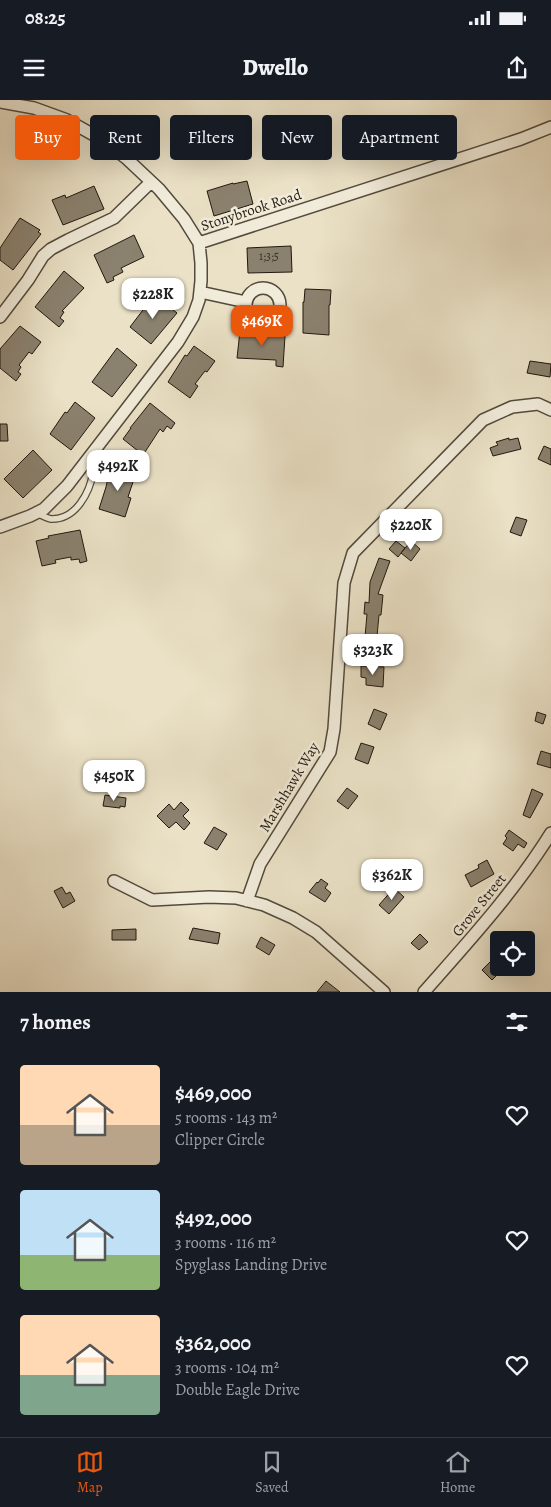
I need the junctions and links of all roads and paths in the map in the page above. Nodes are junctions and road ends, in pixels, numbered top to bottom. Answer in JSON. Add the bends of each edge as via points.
{"nodes":[{"id":1,"x":0,"y":102,"type":"edge"},
{"id":2,"x":551,"y":127,"type":"edge"},
{"id":3,"x":151,"y":182,"type":"junction"},
{"id":4,"x":198,"y":242,"type":"junction"},
{"id":5,"x":200,"y":292,"type":"junction"},
{"id":6,"x":246,"y":302,"type":"dead end"},
{"id":7,"x":0,"y":317,"type":"edge"},
{"id":8,"x":551,"y":410,"type":"edge"},
{"id":9,"x":87,"y":460,"type":"junction"},
{"id":10,"x":37,"y":513,"type":"junction"},
{"id":11,"x":0,"y":527,"type":"edge"},
{"id":12,"x":551,"y":833,"type":"edge"},
{"id":13,"x":114,"y":881,"type":"dead end"},
{"id":14,"x":248,"y":902,"type":"junction"},
{"id":15,"x":384,"y":992,"type":"edge"},
{"id":16,"x":424,"y":992,"type":"edge"}],
"edges":[{"from":1,"to":3,"type":"street","name":"Stonybrook Road","via":[[31,107],[67,120],[99,138]]},
{"from":2,"to":4,"type":"street","name":"Stonybrook Road"},
{"from":3,"to":4,"type":"street","name":"Stonybrook Road","via":[[184,219]]},
{"from":3,"to":7,"type":"street","via":[[114,218],[43,256]]},
{"from":4,"to":5,"type":"street"},
{"from":5,"to":6,"type":"street"},
{"from":5,"to":9,"type":"street","via":[[193,317],[178,342]]},
{"from":8,"to":14,"type":"street","name":"Marshhawk Way","via":[[538,404],[512,407],[483,420],[353,553],[344,582],[330,752],[260,864]]},
{"from":9,"to":10,"type":"street","via":[[67,486]]},
{"from":9,"to":10,"type":"lane","via":[[93,472],[89,491],[82,502],[59,518],[49,519]]},
{"from":10,"to":11,"type":"street"},
{"from":12,"to":16,"type":"street","name":"Grove Street","via":[[508,894]]},
{"from":13,"to":14,"type":"street","via":[[152,900],[209,897]]},
{"from":14,"to":15,"type":"street","via":[[293,918],[316,932]]}]}
